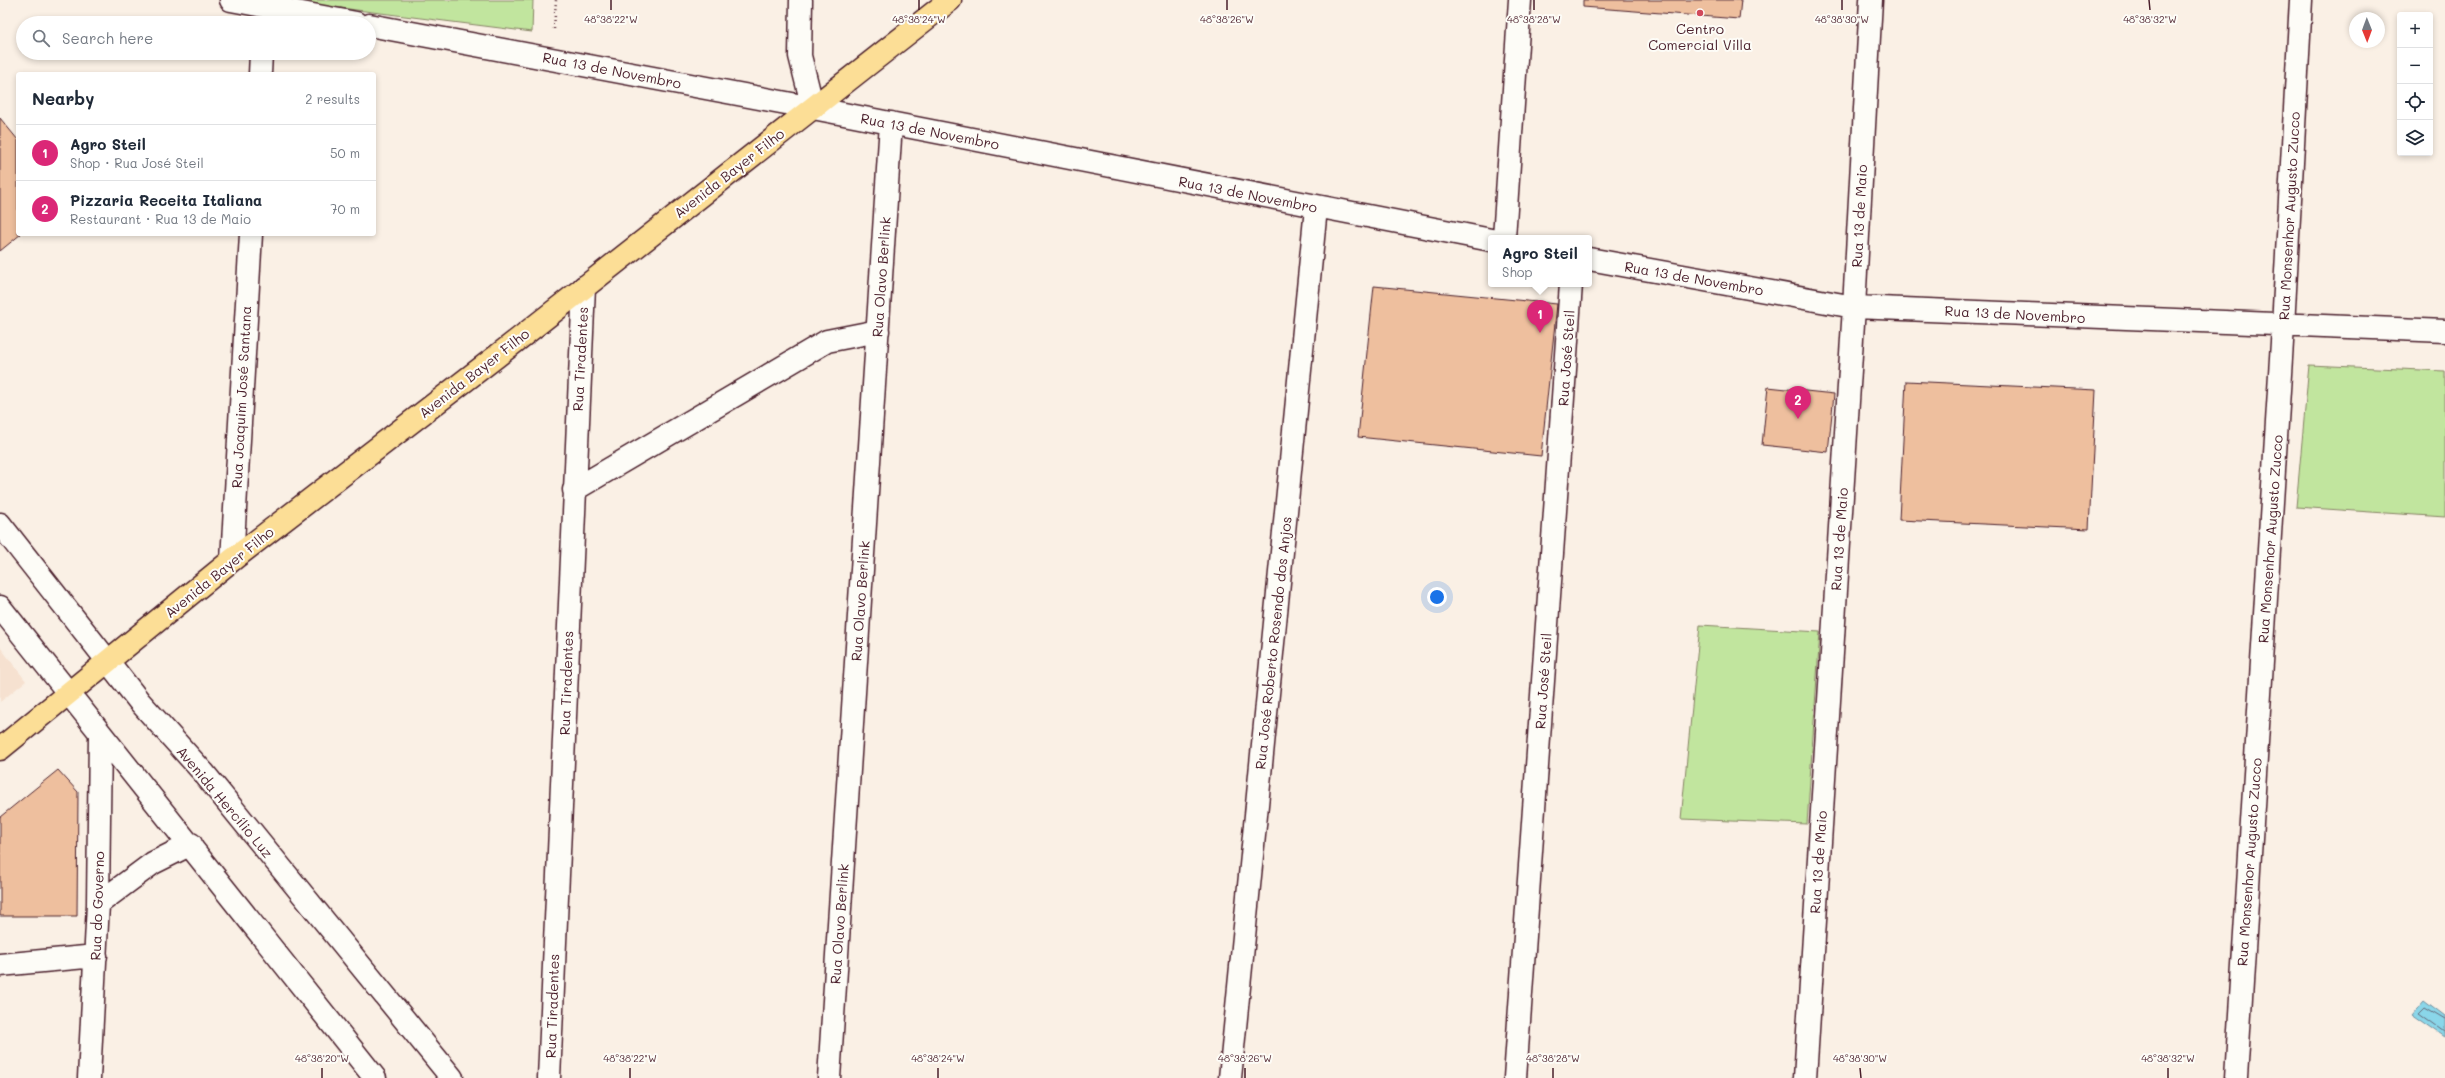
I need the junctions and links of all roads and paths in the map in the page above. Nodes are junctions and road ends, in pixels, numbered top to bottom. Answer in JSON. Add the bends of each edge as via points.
{"nodes":[{"id":1,"x":231,"y":0,"type":"edge"},
{"id":2,"x":801,"y":0,"type":"edge"},
{"id":3,"x":950,"y":0,"type":"edge"},
{"id":4,"x":1520,"y":0,"type":"edge"},
{"id":5,"x":1871,"y":0,"type":"edge"},
{"id":6,"x":2301,"y":0,"type":"edge"},
{"id":7,"x":264,"y":10,"type":"edge"},
{"id":8,"x":306,"y":16,"type":"edge"},
{"id":9,"x":376,"y":26,"type":"edge"},
{"id":10,"x":261,"y":60,"type":"edge"},
{"id":11,"x":260,"y":72,"type":"edge"},
{"id":12,"x":813,"y":108,"type":"junction"},
{"id":13,"x":891,"y":123,"type":"junction"},
{"id":14,"x":1316,"y":208,"type":"junction"},
{"id":15,"x":1504,"y":235,"type":"edge"},
{"id":16,"x":251,"y":236,"type":"edge"},
{"id":17,"x":1488,"y":239,"type":"edge"},
{"id":18,"x":1592,"y":260,"type":"edge"},
{"id":19,"x":584,"y":287,"type":"junction"},
{"id":20,"x":1571,"y":287,"type":"edge"},
{"id":21,"x":1854,"y":307,"type":"junction"},
{"id":22,"x":2283,"y":326,"type":"junction"},
{"id":23,"x":878,"y":331,"type":"junction"},
{"id":24,"x":2445,"y":331,"type":"edge"},
{"id":25,"x":574,"y":490,"type":"junction"},
{"id":26,"x":0,"y":524,"type":"edge"},
{"id":27,"x":232,"y":560,"type":"junction"},
{"id":28,"x":0,"y":607,"type":"edge"},
{"id":29,"x":108,"y":662,"type":"junction"},
{"id":30,"x":69,"y":694,"type":"junction"},
{"id":31,"x":100,"y":734,"type":"junction"},
{"id":32,"x":0,"y":749,"type":"edge"},
{"id":33,"x":191,"y":844,"type":"junction"},
{"id":34,"x":98,"y":904,"type":"junction"},
{"id":35,"x":96,"y":956,"type":"junction"},
{"id":36,"x":0,"y":965,"type":"edge"},
{"id":37,"x":89,"y":1078,"type":"edge"},
{"id":38,"x":375,"y":1078,"type":"edge"},
{"id":39,"x":452,"y":1078,"type":"edge"},
{"id":40,"x":549,"y":1078,"type":"edge"},
{"id":41,"x":829,"y":1078,"type":"edge"},
{"id":42,"x":1230,"y":1078,"type":"edge"},
{"id":43,"x":1514,"y":1078,"type":"edge"},
{"id":44,"x":1805,"y":1078,"type":"edge"},
{"id":45,"x":2236,"y":1078,"type":"edge"}],
"edges":[{"from":1,"to":7,"type":"street"},
{"from":2,"to":12,"type":"street","via":[[800,56]]},
{"from":3,"to":12,"type":"main road","name":"Avenida Bayer Filho"},
{"from":4,"to":15,"type":"street"},
{"from":5,"to":21,"type":"street","name":"Rua 13 de Maio"},
{"from":6,"to":22,"type":"street","name":"Rua Monsenhor Augusto Zucco"},
{"from":7,"to":8,"type":"street"},
{"from":9,"to":12,"type":"street","name":"Rua 13 de Novembro"},
{"from":10,"to":11,"type":"street"},
{"from":12,"to":13,"type":"street","name":"Rua 13 de Novembro"},
{"from":12,"to":19,"type":"main road","name":"Avenida Bayer Filho"},
{"from":13,"to":14,"type":"street","name":"Rua 13 de Novembro"},
{"from":13,"to":23,"type":"street","name":"Rua Olavo Berlink"},
{"from":14,"to":17,"type":"street","name":"Rua 13 de Novembro"},
{"from":14,"to":42,"type":"street","name":"Rua José Roberto Rosendo dos Anjos"},
{"from":16,"to":27,"type":"street","name":"Rua Joaquim José Santana"},
{"from":18,"to":21,"type":"street","name":"Rua 13 de Novembro"},
{"from":19,"to":25,"type":"street","name":"Rua Tiradentes"},
{"from":19,"to":27,"type":"main road","name":"Avenida Bayer Filho"},
{"from":20,"to":43,"type":"street","name":"Rua José Steil"},
{"from":21,"to":22,"type":"street","name":"Rua 13 de Novembro"},
{"from":21,"to":44,"type":"street","name":"Rua 13 de Maio"},
{"from":22,"to":24,"type":"street","name":"Rua 13 de Novembro"},
{"from":22,"to":45,"type":"street","name":"Rua Monsenhor Augusto Zucco"},
{"from":23,"to":25,"type":"street","via":[[827,341]]},
{"from":23,"to":41,"type":"street","name":"Rua Olavo Berlink"},
{"from":25,"to":40,"type":"street","name":"Rua Tiradentes"},
{"from":26,"to":29,"type":"street","name":"Avenida Hercílio Luz"},
{"from":27,"to":29,"type":"main road","name":"Avenida Bayer Filho"},
{"from":28,"to":30,"type":"street"},
{"from":29,"to":30,"type":"main road","name":"Avenida Bayer Filho"},
{"from":29,"to":39,"type":"street","name":"Avenida Hercílio Luz","via":[[139,701],[203,772]]},
{"from":30,"to":31,"type":"street"},
{"from":30,"to":32,"type":"main road","name":"Avenida Bayer Filho"},
{"from":31,"to":33,"type":"street"},
{"from":31,"to":34,"type":"street","name":"Rua do Governo"},
{"from":33,"to":34,"type":"street","via":[[153,863]]},
{"from":33,"to":38,"type":"street"},
{"from":34,"to":35,"type":"street","name":"Rua do Governo"},
{"from":35,"to":36,"type":"street"},
{"from":35,"to":37,"type":"street","name":"Rua do Governo"}]}
